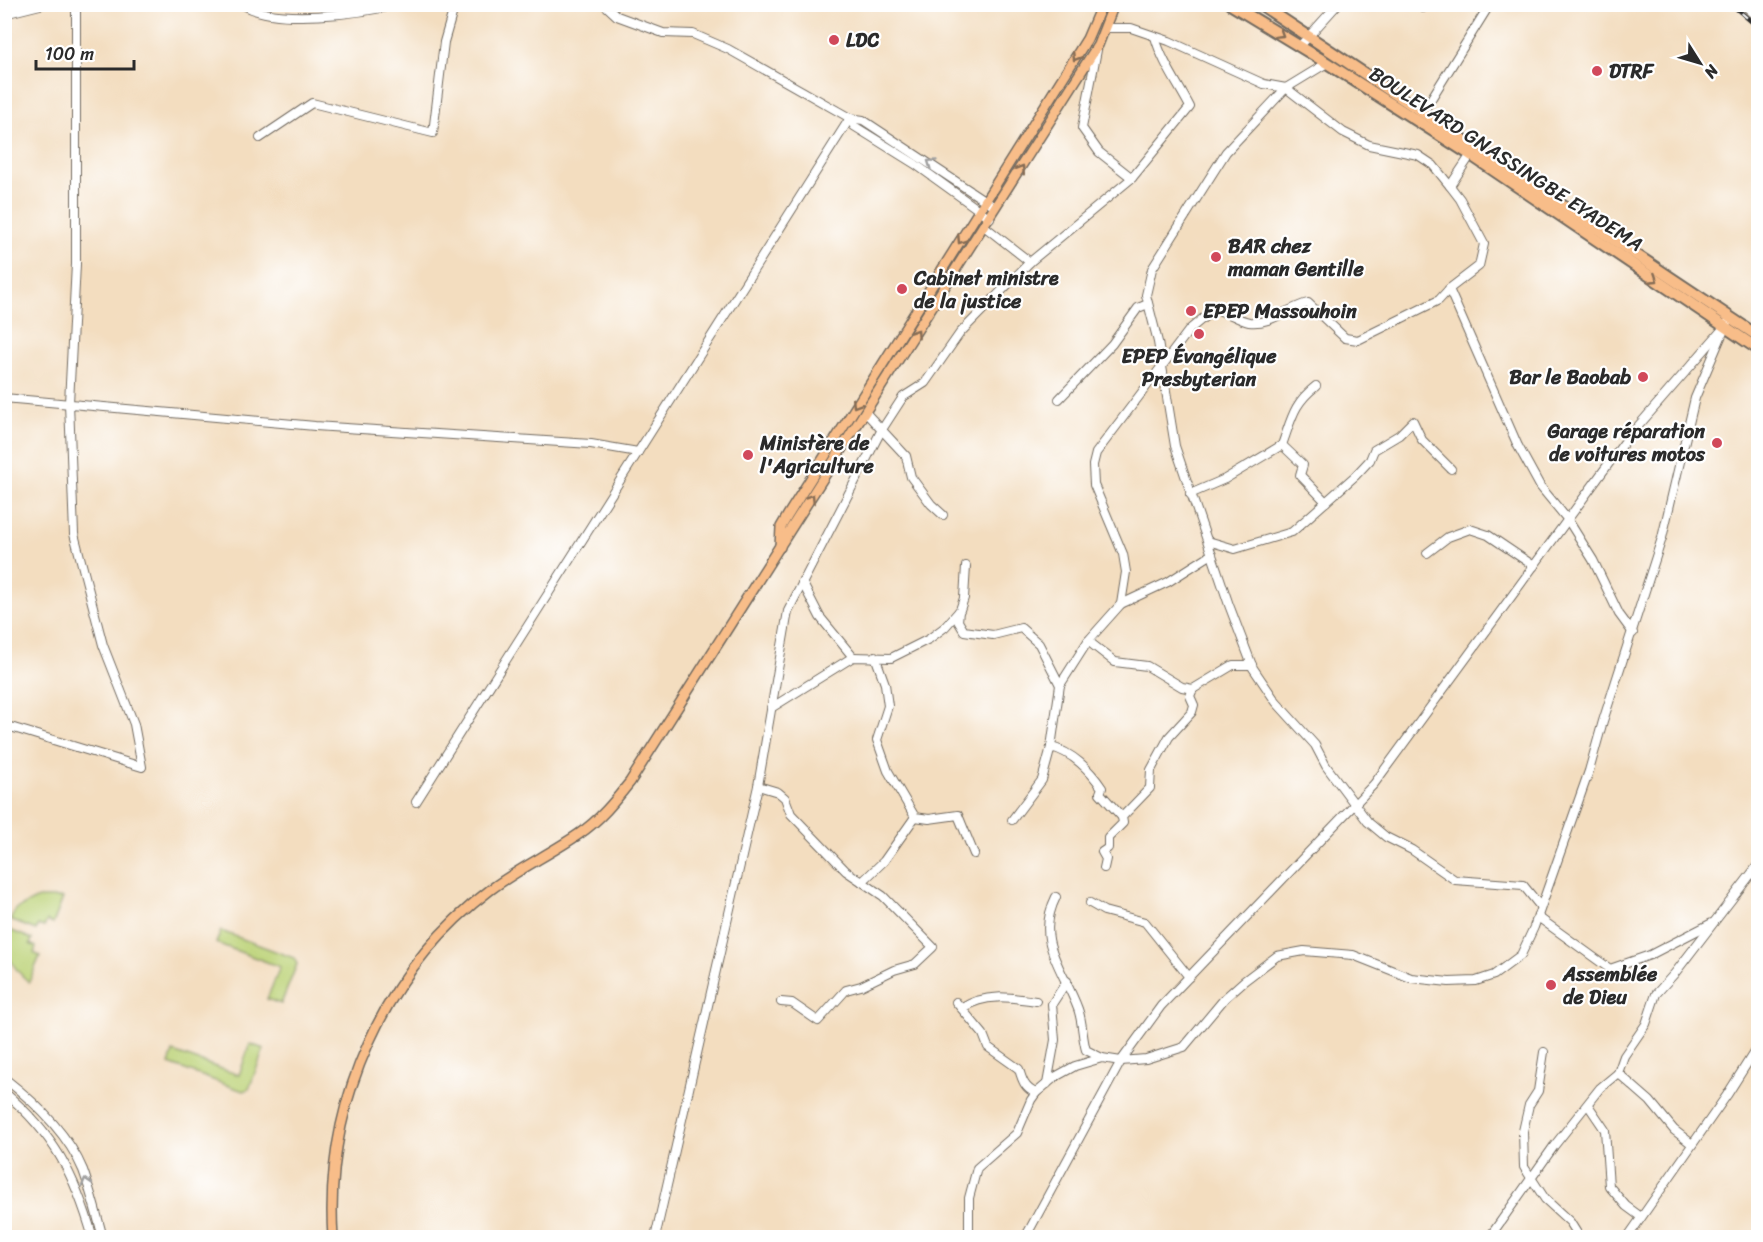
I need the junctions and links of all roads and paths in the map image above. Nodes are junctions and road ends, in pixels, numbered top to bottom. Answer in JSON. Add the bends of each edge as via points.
{"nodes":[{"id":1,"x":44,"y":4,"type":"edge"},
{"id":2,"x":76,"y":4,"type":"edge"},
{"id":3,"x":242,"y":4,"type":"edge"},
{"id":4,"x":400,"y":4,"type":"edge"},
{"id":5,"x":455,"y":4,"type":"edge"},
{"id":6,"x":604,"y":4,"type":"edge"},
{"id":7,"x":1102,"y":4,"type":"edge"},
{"id":8,"x":1114,"y":4,"type":"edge"},
{"id":9,"x":1230,"y":4,"type":"edge"},
{"id":10,"x":1260,"y":4,"type":"edge"},
{"id":11,"x":1490,"y":4,"type":"edge"},
{"id":12,"x":1743,"y":4,"type":"edge"},
{"id":13,"x":1336,"y":5,"type":"edge"},
{"id":14,"x":4,"y":14,"type":"edge"},
{"id":15,"x":1758,"y":17,"type":"edge"},
{"id":16,"x":1107,"y":28,"type":"junction"},
{"id":17,"x":1308,"y":36,"type":"junction"},
{"id":18,"x":1155,"y":37,"type":"junction"},
{"id":19,"x":1098,"y":45,"type":"junction"},
{"id":20,"x":1300,"y":46,"type":"junction"},
{"id":21,"x":1327,"y":63,"type":"junction"},
{"id":22,"x":1286,"y":88,"type":"junction"},
{"id":23,"x":1423,"y":112,"type":"junction"},
{"id":24,"x":850,"y":118,"type":"junction"},
{"id":25,"x":260,"y":138,"type":"dead end"},
{"id":26,"x":1474,"y":151,"type":"junction"},
{"id":27,"x":1132,"y":178,"type":"junction"},
{"id":28,"x":1450,"y":186,"type":"junction"},
{"id":29,"x":986,"y":201,"type":"junction"},
{"id":30,"x":996,"y":208,"type":"junction"},
{"id":31,"x":980,"y":211,"type":"junction"},
{"id":32,"x":990,"y":218,"type":"junction"},
{"id":33,"x":984,"y":226,"type":"junction"},
{"id":34,"x":1030,"y":262,"type":"junction"},
{"id":35,"x":1449,"y":289,"type":"junction"},
{"id":36,"x":1149,"y":304,"type":"junction"},
{"id":37,"x":1728,"y":321,"type":"junction"},
{"id":38,"x":1758,"y":336,"type":"edge"},
{"id":39,"x":1758,"y":349,"type":"edge"},
{"id":40,"x":1160,"y":368,"type":"junction"},
{"id":41,"x":1316,"y":386,"type":"dead end"},
{"id":42,"x":4,"y":398,"type":"edge"},
{"id":43,"x":1059,"y":399,"type":"dead end"},
{"id":44,"x":69,"y":403,"type":"junction"},
{"id":45,"x":866,"y":413,"type":"junction"},
{"id":46,"x":881,"y":430,"type":"junction"},
{"id":47,"x":1282,"y":445,"type":"junction"},
{"id":48,"x":638,"y":452,"type":"junction"},
{"id":49,"x":1451,"y":470,"type":"dead end"},
{"id":50,"x":1190,"y":494,"type":"junction"},
{"id":51,"x":1326,"y":502,"type":"junction"},
{"id":52,"x":943,"y":515,"type":"dead end"},
{"id":53,"x":1568,"y":520,"type":"junction"},
{"id":54,"x":1208,"y":542,"type":"junction"},
{"id":55,"x":780,"y":547,"type":"junction"},
{"id":56,"x":1426,"y":553,"type":"dead end"},
{"id":57,"x":1212,"y":555,"type":"junction"},
{"id":58,"x":966,"y":566,"type":"dead end"},
{"id":59,"x":1534,"y":566,"type":"junction"},
{"id":60,"x":802,"y":582,"type":"junction"},
{"id":61,"x":1121,"y":604,"type":"junction"},
{"id":62,"x":960,"y":610,"type":"junction"},
{"id":63,"x":1632,"y":633,"type":"junction"},
{"id":64,"x":1088,"y":641,"type":"junction"},
{"id":65,"x":875,"y":656,"type":"junction"},
{"id":66,"x":853,"y":657,"type":"junction"},
{"id":67,"x":1252,"y":665,"type":"junction"},
{"id":68,"x":1060,"y":685,"type":"junction"},
{"id":69,"x":1193,"y":689,"type":"junction"},
{"id":70,"x":771,"y":708,"type":"junction"},
{"id":71,"x":4,"y":725,"type":"edge"},
{"id":72,"x":1051,"y":747,"type":"junction"},
{"id":73,"x":758,"y":786,"type":"junction"},
{"id":74,"x":416,"y":802,"type":"dead end"},
{"id":75,"x":1354,"y":802,"type":"junction"},
{"id":76,"x":915,"y":817,"type":"junction"},
{"id":77,"x":1122,"y":817,"type":"junction"},
{"id":78,"x":1012,"y":820,"type":"dead end"},
{"id":79,"x":974,"y":854,"type":"dead end"},
{"id":80,"x":1758,"y":865,"type":"edge"},
{"id":81,"x":1104,"y":868,"type":"dead end"},
{"id":82,"x":862,"y":882,"type":"junction"},
{"id":83,"x":1056,"y":897,"type":"dead end"},
{"id":84,"x":1090,"y":903,"type":"dead end"},
{"id":85,"x":1540,"y":906,"type":"junction"},
{"id":86,"x":1538,"y":917,"type":"junction"},
{"id":87,"x":1716,"y":921,"type":"junction"},
{"id":88,"x":1189,"y":977,"type":"junction"},
{"id":89,"x":1067,"y":981,"type":"junction"},
{"id":90,"x":1036,"y":1001,"type":"dead end"},
{"id":91,"x":781,"y":1002,"type":"dead end"},
{"id":92,"x":1758,"y":1046,"type":"edge"},
{"id":93,"x":1544,"y":1052,"type":"dead end"},
{"id":94,"x":1102,"y":1058,"type":"junction"},
{"id":95,"x":1121,"y":1061,"type":"junction"},
{"id":96,"x":1618,"y":1073,"type":"junction"},
{"id":97,"x":4,"y":1078,"type":"edge"},
{"id":98,"x":1047,"y":1084,"type":"junction"},
{"id":99,"x":4,"y":1092,"type":"edge"},
{"id":100,"x":1036,"y":1093,"type":"junction"},
{"id":101,"x":1588,"y":1105,"type":"junction"},
{"id":102,"x":1692,"y":1144,"type":"junction"},
{"id":103,"x":1530,"y":1179,"type":"junction"},
{"id":104,"x":1641,"y":1217,"type":"junction"},
{"id":105,"x":93,"y":1238,"type":"edge"},
{"id":106,"x":103,"y":1238,"type":"edge"},
{"id":107,"x":333,"y":1238,"type":"edge"},
{"id":108,"x":655,"y":1238,"type":"edge"},
{"id":109,"x":969,"y":1238,"type":"edge"},
{"id":110,"x":1025,"y":1238,"type":"edge"},
{"id":111,"x":1489,"y":1238,"type":"edge"},
{"id":112,"x":1580,"y":1238,"type":"edge"},
{"id":113,"x":1627,"y":1238,"type":"edge"}],
"edges":[{"from":1,"to":14,"type":"street"},
{"from":2,"to":44,"type":"street","via":[[76,264]]},
{"from":3,"to":4,"type":"street","via":[[252,12],[306,16],[359,14]]},
{"from":5,"to":25,"type":"street","via":[[444,42],[433,133],[312,103]]},
{"from":6,"to":24,"type":"street","via":[[617,16],[663,33],[693,34],[729,49]]},
{"from":7,"to":29,"type":"main road","one_way":true,"via":[[1087,39]]},
{"from":8,"to":16,"type":"main road"},
{"from":9,"to":20,"type":"highway","name":"BOULEVARD GNASSINGBE EYADEMA","one_way":true},
{"from":10,"to":17,"type":"highway","name":"BOULEVARD GNASSINGBE EYADEMA"},
{"from":11,"to":23,"type":"street"},
{"from":12,"to":15,"type":"street"},
{"from":13,"to":17,"type":"street"},
{"from":16,"to":18,"type":"street","via":[[1131,28]]},
{"from":16,"to":19,"type":"main road"},
{"from":17,"to":20,"type":"street"},
{"from":17,"to":23,"type":"highway","name":"BOULEVARD GNASSINGBE EYADEMA"},
{"from":18,"to":22,"type":"street","via":[[1264,84]]},
{"from":18,"to":27,"type":"street","via":[[1160,56],[1190,107]]},
{"from":19,"to":27,"type":"street","via":[[1082,128],[1099,152]]},
{"from":30,"to":19,"type":"main road","one_way":true},
{"from":20,"to":21,"type":"highway","name":"BOULEVARD GNASSINGBE EYADEMA"},
{"from":21,"to":22,"type":"street"},
{"from":21,"to":26,"type":"highway","name":"BOULEVARD GNASSINGBE EYADEMA"},
{"from":22,"to":28,"type":"street","via":[[1343,132],[1369,145],[1418,154]]},
{"from":22,"to":36,"type":"street","via":[[1212,171],[1152,269],[1146,295]]},
{"from":23,"to":26,"type":"highway","name":"BOULEVARD GNASSINGBE EYADEMA"},
{"from":29,"to":24,"type":"street","one_way":true,"via":[[863,120]]},
{"from":24,"to":31,"type":"street","via":[[854,126]]},
{"from":24,"to":48,"type":"street"},
{"from":26,"to":28,"type":"street"},
{"from":26,"to":37,"type":"highway","name":"BOULEVARD GNASSINGBE EYADEMA"},
{"from":27,"to":34,"type":"street"},
{"from":28,"to":35,"type":"street","via":[[1484,244],[1479,266]]},
{"from":29,"to":30,"type":"street"},
{"from":29,"to":31,"type":"main road"},
{"from":30,"to":32,"type":"main road"},
{"from":31,"to":32,"type":"street"},
{"from":31,"to":55,"type":"main road","one_way":true,"via":[[788,515],[781,527]]},
{"from":32,"to":33,"type":"main road"},
{"from":33,"to":34,"type":"street"},
{"from":45,"to":33,"type":"main road","one_way":true},
{"from":34,"to":46,"type":"street","via":[[960,333],[925,383],[903,397]]},
{"from":35,"to":40,"type":"street","via":[[1439,300],[1358,340],[1345,338],[1308,303],[1259,322],[1247,322],[1225,310],[1213,310],[1190,329]]},
{"from":35,"to":53,"type":"street","via":[[1518,446],[1540,486]]},
{"from":36,"to":40,"type":"street"},
{"from":36,"to":43,"type":"street","via":[[1138,308],[1112,344]]},
{"from":37,"to":38,"type":"highway","name":"BOULEVARD GNASSINGBE EYADEMA"},
{"from":37,"to":39,"type":"highway","name":"BOULEVARD GNASSINGBE EYADEMA"},
{"from":37,"to":53,"type":"street","via":[[1626,440]]},
{"from":37,"to":63,"type":"street","via":[[1689,417],[1662,537]]},
{"from":40,"to":50,"type":"street","via":[[1175,446]]},
{"from":40,"to":61,"type":"street","via":[[1096,453],[1093,465],[1094,485],[1123,555],[1126,572]]},
{"from":41,"to":47,"type":"street","via":[[1292,412]]},
{"from":42,"to":44,"type":"street"},
{"from":44,"to":48,"type":"street","via":[[315,426],[591,444]]},
{"from":44,"to":71,"type":"street","via":[[74,534],[103,645],[134,724],[142,766]]},
{"from":45,"to":46,"type":"street"},
{"from":55,"to":45,"type":"main road","one_way":true},
{"from":46,"to":52,"type":"street","via":[[906,456],[911,477]]},
{"from":46,"to":60,"type":"street"},
{"from":47,"to":50,"type":"street","via":[[1225,479]]},
{"from":47,"to":51,"type":"street","via":[[1303,465],[1300,475]]},
{"from":48,"to":74,"type":"street"},
{"from":49,"to":51,"type":"street","via":[[1422,440],[1413,421],[1374,450],[1370,460]]},
{"from":50,"to":54,"type":"street"},
{"from":51,"to":54,"type":"street","via":[[1292,531],[1235,549]]},
{"from":53,"to":59,"type":"street"},
{"from":53,"to":63,"type":"street"},
{"from":54,"to":57,"type":"street"},
{"from":55,"to":107,"type":"main road","via":[[646,760],[613,803],[580,834],[478,900],[426,950],[399,987],[364,1052],[340,1127],[331,1208]]},
{"from":56,"to":59,"type":"street","via":[[1448,537],[1470,529]]},
{"from":57,"to":61,"type":"street"},
{"from":57,"to":67,"type":"street"},
{"from":58,"to":62,"type":"street"},
{"from":59,"to":75,"type":"street","via":[[1381,775]]},
{"from":60,"to":66,"type":"street","via":[[820,617]]},
{"from":60,"to":70,"type":"street","via":[[788,611]]},
{"from":61,"to":64,"type":"street"},
{"from":62,"to":65,"type":"street","via":[[929,639],[891,657]]},
{"from":62,"to":68,"type":"street","via":[[958,621],[964,631],[993,635],[1021,628],[1039,644]]},
{"from":63,"to":85,"type":"street","via":[[1589,771]]},
{"from":64,"to":68,"type":"street"},
{"from":64,"to":69,"type":"street","via":[[1115,662],[1147,666],[1182,687]]},
{"from":65,"to":66,"type":"street"},
{"from":65,"to":76,"type":"street","via":[[888,706],[877,740],[888,771]]},
{"from":66,"to":70,"type":"street"},
{"from":67,"to":69,"type":"street","via":[[1233,665]]},
{"from":67,"to":75,"type":"street","via":[[1269,693],[1315,745]]},
{"from":68,"to":72,"type":"street"},
{"from":69,"to":77,"type":"street","via":[[1192,712],[1169,737],[1149,775],[1150,788]]},
{"from":70,"to":73,"type":"street"},
{"from":72,"to":77,"type":"street","via":[[1069,753],[1082,765],[1102,788],[1102,798]]},
{"from":72,"to":78,"type":"street","via":[[1042,780]]},
{"from":73,"to":82,"type":"street","via":[[785,798],[790,814]]},
{"from":73,"to":108,"type":"street"},
{"from":75,"to":85,"type":"street","via":[[1368,822],[1386,837],[1455,880],[1523,885]]},
{"from":75,"to":88,"type":"street"},
{"from":76,"to":79,"type":"street","via":[[958,815]]},
{"from":76,"to":82,"type":"street","via":[[884,861]]},
{"from":77,"to":81,"type":"street","via":[[1124,823],[1108,838],[1108,848],[1102,852],[1106,859]]},
{"from":80,"to":87,"type":"street"},
{"from":82,"to":91,"type":"street","via":[[883,896],[933,947],[915,964],[846,990],[818,1021],[792,1003]]},
{"from":83,"to":89,"type":"street","via":[[1047,915],[1047,937]]},
{"from":84,"to":88,"type":"street","via":[[1145,922]]},
{"from":85,"to":86,"type":"street"},
{"from":86,"to":87,"type":"street","via":[[1610,969],[1650,955]]},
{"from":86,"to":95,"type":"street","via":[[1521,955],[1494,975],[1476,981],[1424,981],[1353,955],[1304,951],[1277,956],[1231,992],[1184,1047],[1162,1056]]},
{"from":87,"to":96,"type":"street","via":[[1660,988],[1646,1024],[1624,1056]]},
{"from":88,"to":95,"type":"street","via":[[1161,1006]]},
{"from":89,"to":94,"type":"street","via":[[1084,1028],[1086,1050]]},
{"from":89,"to":98,"type":"street","via":[[1052,1004],[1055,1040]]},
{"from":90,"to":100,"type":"street","via":[[989,997],[959,1005],[983,1034],[988,1047],[1019,1069],[1025,1085]]},
{"from":92,"to":102,"type":"street"},
{"from":93,"to":103,"type":"street","via":[[1538,1091],[1529,1105],[1523,1131],[1524,1167]]},
{"from":94,"to":95,"type":"street"},
{"from":94,"to":98,"type":"street","via":[[1075,1066]]},
{"from":95,"to":110,"type":"street"},
{"from":96,"to":101,"type":"street"},
{"from":96,"to":102,"type":"street"},
{"from":106,"to":97,"type":"street","one_way":true,"via":[[82,1169],[63,1138],[33,1103]]},
{"from":98,"to":100,"type":"street"},
{"from":99,"to":105,"type":"street","via":[[39,1124],[55,1145],[82,1202]]},
{"from":100,"to":109,"type":"street","via":[[1017,1133],[977,1168],[969,1198]]},
{"from":101,"to":103,"type":"street"},
{"from":101,"to":104,"type":"street","via":[[1605,1130],[1609,1186]]},
{"from":102,"to":104,"type":"street"},
{"from":103,"to":111,"type":"street"},
{"from":103,"to":112,"type":"street"},
{"from":104,"to":113,"type":"street"}]}
